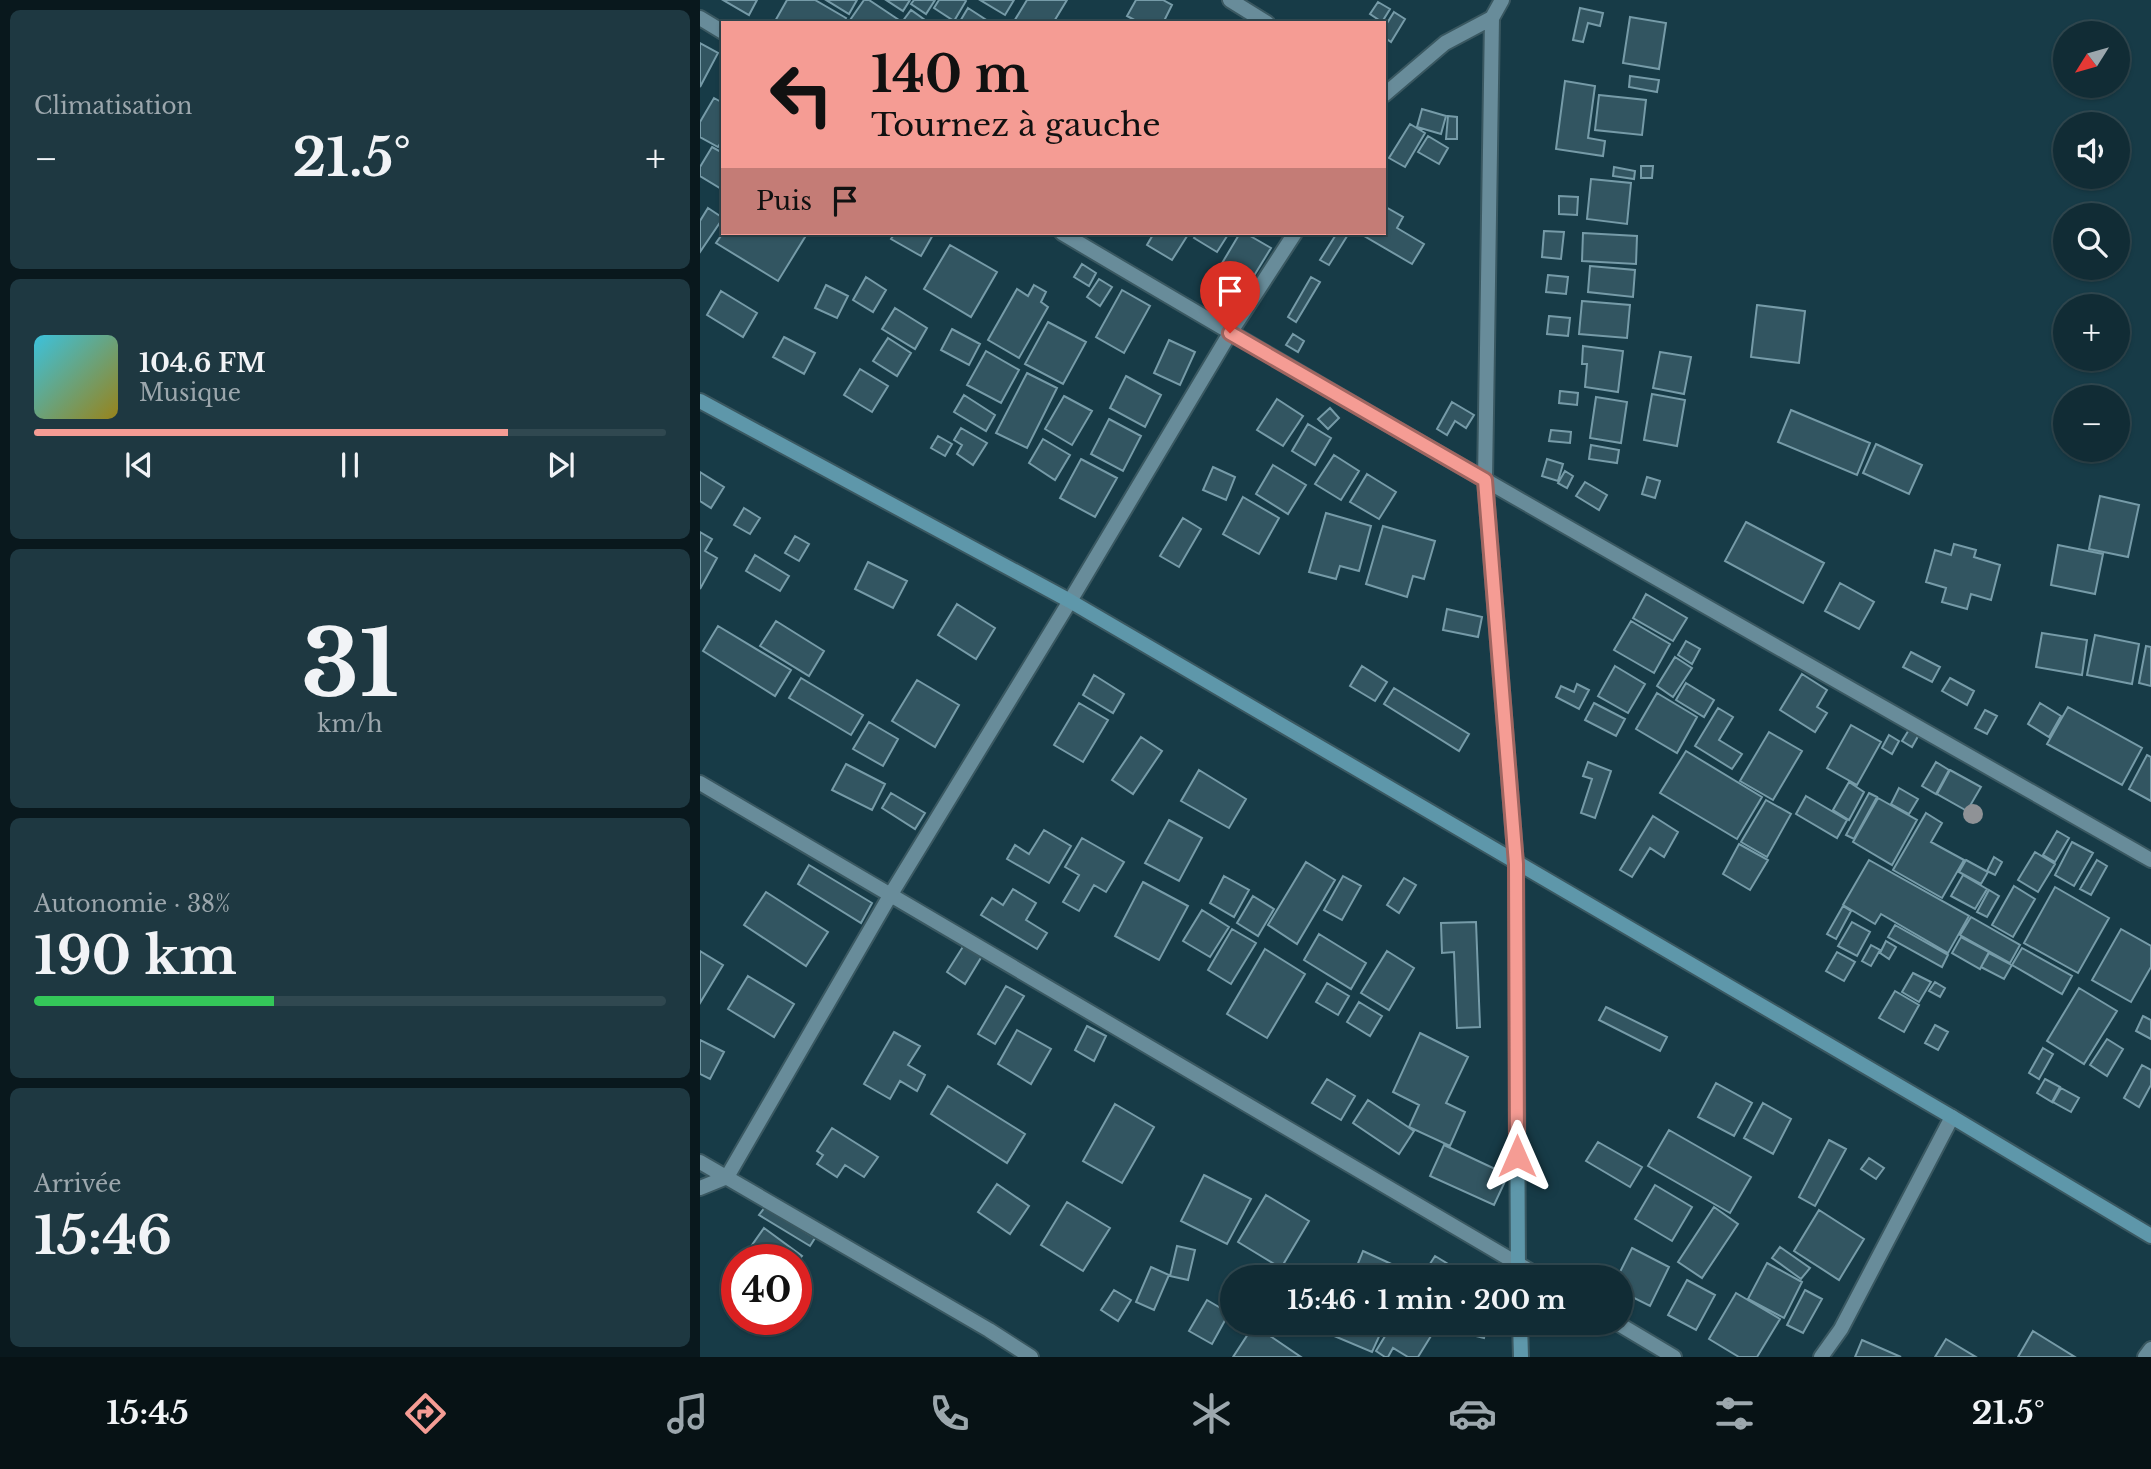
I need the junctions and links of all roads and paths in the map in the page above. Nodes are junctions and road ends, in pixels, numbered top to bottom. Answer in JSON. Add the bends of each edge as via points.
{"nodes":[{"id":1,"x":1230,"y":0,"type":"edge"},
{"id":2,"x":1502,"y":0,"type":"edge"},
{"id":3,"x":700,"y":18,"type":"edge"},
{"id":4,"x":1492,"y":18,"type":"junction"},
{"id":5,"x":1264,"y":21,"type":"edge"},
{"id":6,"x":721,"y":31,"type":"edge"},
{"id":7,"x":1386,"y":93,"type":"edge"},
{"id":8,"x":1065,"y":235,"type":"edge"},
{"id":9,"x":1294,"y":235,"type":"edge"},
{"id":10,"x":1230,"y":333,"type":"junction"},
{"id":11,"x":700,"y":401,"type":"edge"},
{"id":12,"x":1485,"y":480,"type":"junction"},
{"id":13,"x":1070,"y":601,"type":"junction"},
{"id":14,"x":700,"y":783,"type":"edge"},
{"id":15,"x":2151,"y":860,"type":"edge"},
{"id":16,"x":1516,"y":864,"type":"junction"},
{"id":17,"x":891,"y":894,"type":"junction"},
{"id":18,"x":1952,"y":1117,"type":"junction"},
{"id":19,"x":700,"y":1162,"type":"edge"},
{"id":20,"x":727,"y":1177,"type":"junction"},
{"id":21,"x":700,"y":1188,"type":"edge"},
{"id":22,"x":2151,"y":1236,"type":"edge"},
{"id":23,"x":1510,"y":1265,"type":"edge"},
{"id":24,"x":1518,"y":1265,"type":"edge"},
{"id":25,"x":1633,"y":1333,"type":"edge"},
{"id":26,"x":1520,"y":1335,"type":"edge"},
{"id":27,"x":2151,"y":1349,"type":"edge"},
{"id":28,"x":1031,"y":1357,"type":"edge"},
{"id":29,"x":1521,"y":1357,"type":"edge"},
{"id":30,"x":1674,"y":1357,"type":"edge"},
{"id":31,"x":1821,"y":1357,"type":"edge"},
{"id":32,"x":2145,"y":1357,"type":"edge"}],
"edges":[{"from":1,"to":5,"type":"street"},
{"from":2,"to":4,"type":"street"},
{"from":3,"to":6,"type":"street"},
{"from":4,"to":7,"type":"street","via":[[1445,43]]},
{"from":4,"to":12,"type":"street"},
{"from":8,"to":10,"type":"street"},
{"from":9,"to":10,"type":"street"},
{"from":10,"to":12,"type":"street"},
{"from":10,"to":13,"type":"street"},
{"from":11,"to":13,"type":"street"},
{"from":12,"to":15,"type":"street"},
{"from":12,"to":16,"type":"street"},
{"from":13,"to":16,"type":"street"},
{"from":13,"to":17,"type":"street"},
{"from":14,"to":17,"type":"street"},
{"from":16,"to":18,"type":"street"},
{"from":16,"to":24,"type":"street"},
{"from":17,"to":20,"type":"street"},
{"from":17,"to":23,"type":"street"},
{"from":18,"to":22,"type":"street"},
{"from":18,"to":31,"type":"street","via":[[1841,1329]]},
{"from":19,"to":20,"type":"street"},
{"from":20,"to":21,"type":"street"},
{"from":20,"to":28,"type":"street"},
{"from":25,"to":30,"type":"street"},
{"from":26,"to":29,"type":"street"},
{"from":27,"to":32,"type":"street"}]}
